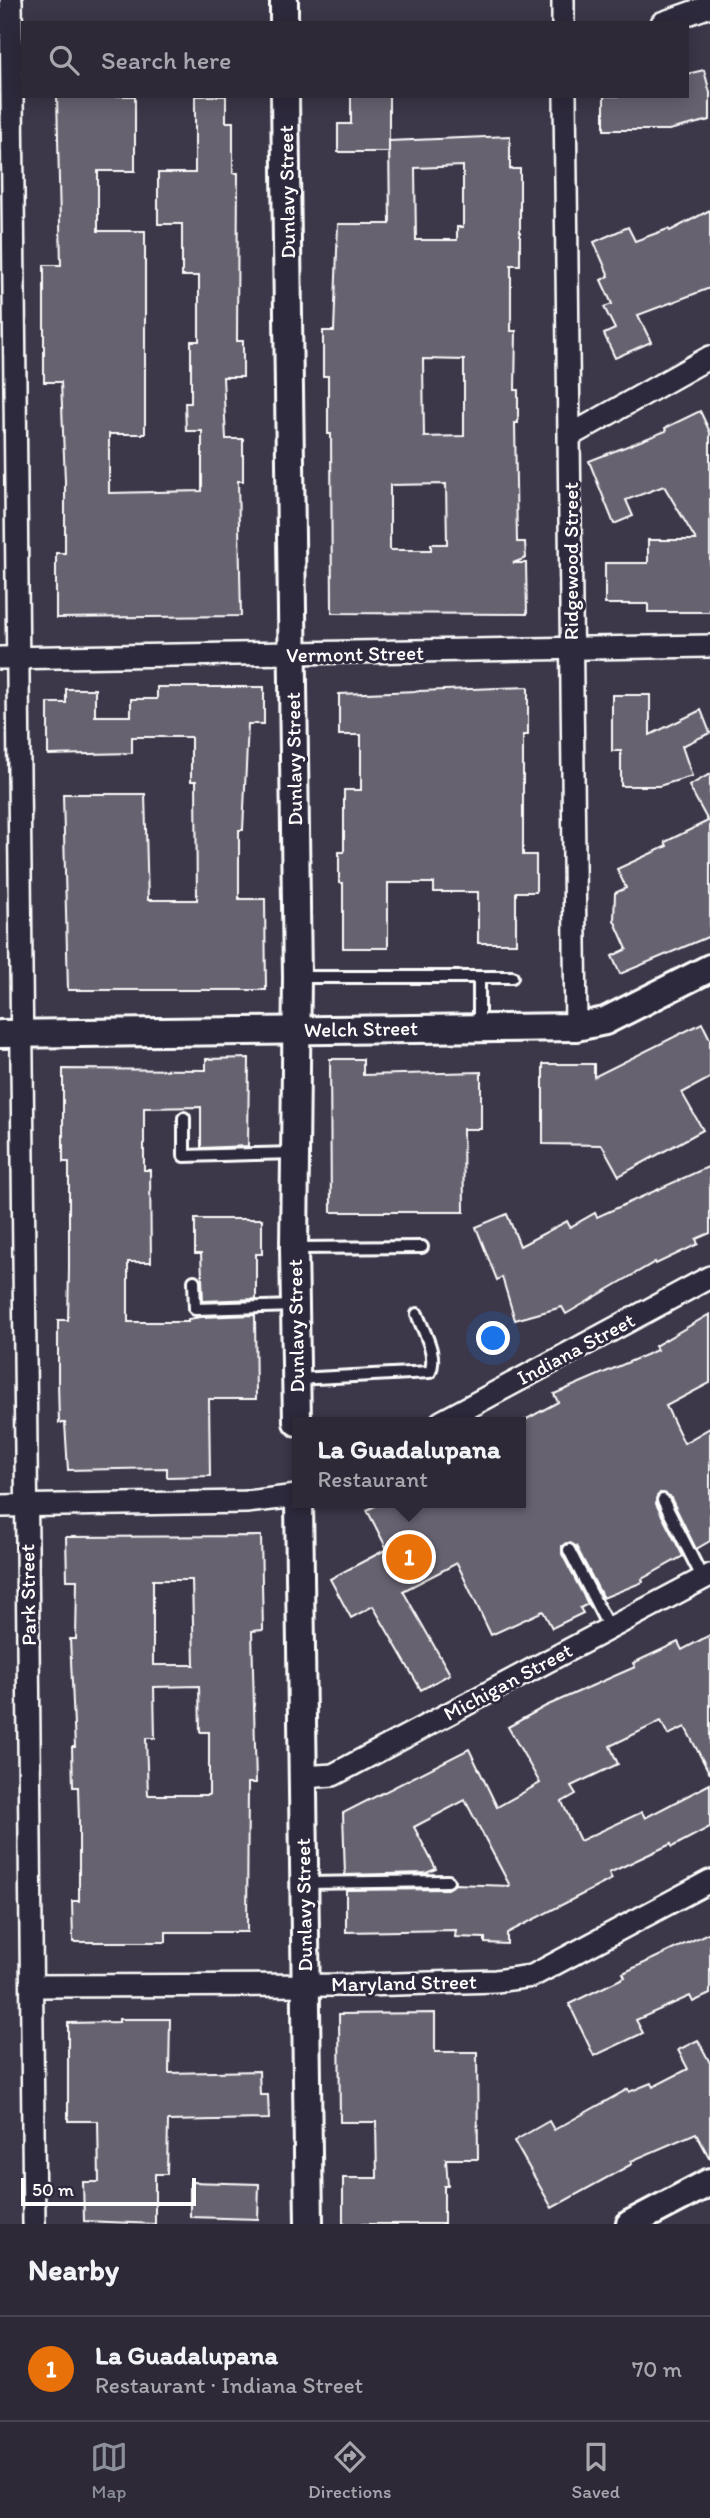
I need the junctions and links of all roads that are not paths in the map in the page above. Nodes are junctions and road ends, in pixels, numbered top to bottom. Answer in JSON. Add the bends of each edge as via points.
{"nodes":[{"id":1,"x":11,"y":0,"type":"edge"},
{"id":2,"x":284,"y":0,"type":"edge"},
{"id":3,"x":563,"y":0,"type":"edge"},
{"id":4,"x":710,"y":6,"type":"edge"},
{"id":5,"x":284,"y":21,"type":"edge"},
{"id":6,"x":564,"y":21,"type":"edge"},
{"id":7,"x":668,"y":21,"type":"edge"},
{"id":8,"x":11,"y":41,"type":"edge"},
{"id":9,"x":285,"y":98,"type":"edge"},
{"id":10,"x":565,"y":98,"type":"edge"},
{"id":11,"x":710,"y":357,"type":"edge"},
{"id":12,"x":571,"y":435,"type":"junction"},
{"id":13,"x":710,"y":646,"type":"edge"},
{"id":14,"x":572,"y":650,"type":"junction"},
{"id":15,"x":292,"y":656,"type":"junction"},
{"id":16,"x":9,"y":659,"type":"edge"},
{"id":17,"x":710,"y":968,"type":"edge"},
{"id":18,"x":297,"y":977,"type":"junction"},
{"id":19,"x":479,"y":977,"type":"junction"},
{"id":20,"x":512,"y":977,"type":"dead end"},
{"id":21,"x":576,"y":1027,"type":"junction"},
{"id":22,"x":479,"y":1028,"type":"junction"},
{"id":23,"x":297,"y":1030,"type":"junction"},
{"id":24,"x":11,"y":1034,"type":"edge"},
{"id":25,"x":184,"y":1118,"type":"dead end"},
{"id":26,"x":295,"y":1153,"type":"junction"},
{"id":27,"x":422,"y":1247,"type":"dead end"},
{"id":28,"x":294,"y":1248,"type":"junction"},
{"id":29,"x":710,"y":1276,"type":"edge"},
{"id":30,"x":194,"y":1281,"type":"dead end"},
{"id":31,"x":295,"y":1306,"type":"junction"},
{"id":32,"x":417,"y":1314,"type":"dead end"},
{"id":33,"x":296,"y":1379,"type":"junction"},
{"id":34,"x":297,"y":1417,"type":"edge"},
{"id":35,"x":450,"y":1417,"type":"edge"},
{"id":36,"x":292,"y":1497,"type":"edge"},
{"id":37,"x":663,"y":1500,"type":"dead end"},
{"id":38,"x":27,"y":1505,"type":"junction"},
{"id":39,"x":0,"y":1506,"type":"edge"},
{"id":40,"x":299,"y":1508,"type":"edge"},
{"id":41,"x":569,"y":1550,"type":"dead end"},
{"id":42,"x":707,"y":1577,"type":"edge"},
{"id":43,"x":609,"y":1628,"type":"junction"},
{"id":44,"x":303,"y":1777,"type":"junction"},
{"id":45,"x":448,"y":1881,"type":"dead end"},
{"id":46,"x":710,"y":1881,"type":"edge"},
{"id":47,"x":304,"y":1882,"type":"junction"},
{"id":48,"x":305,"y":1985,"type":"junction"},
{"id":49,"x":32,"y":1986,"type":"junction"},
{"id":50,"x":710,"y":2182,"type":"edge"},
{"id":51,"x":34,"y":2224,"type":"edge"},
{"id":52,"x":309,"y":2224,"type":"edge"},
{"id":53,"x":631,"y":2224,"type":"edge"}],
"edges":[{"from":1,"to":8,"type":"street","name":"Park Street"},
{"from":2,"to":5,"type":"street"},
{"from":3,"to":6,"type":"street"},
{"from":4,"to":7,"type":"street"},
{"from":8,"to":16,"type":"street","name":"Park Street"},
{"from":9,"to":15,"type":"street","name":"Dunlavy Street"},
{"from":10,"to":12,"type":"street","name":"Ridgewood Street"},
{"from":11,"to":12,"type":"street"},
{"from":12,"to":14,"type":"street","name":"Ridgewood Street"},
{"from":13,"to":14,"type":"street","name":"Vermont Street"},
{"from":14,"to":15,"type":"street","name":"Vermont Street"},
{"from":14,"to":21,"type":"street","name":"Ridgewood Street"},
{"from":15,"to":16,"type":"street","name":"Vermont Street"},
{"from":15,"to":18,"type":"street","name":"Dunlavy Street"},
{"from":16,"to":24,"type":"street","name":"Park Street"},
{"from":17,"to":21,"type":"street","name":"Welch Street","via":[[606,1021]]},
{"from":18,"to":19,"type":"lane"},
{"from":18,"to":23,"type":"street","name":"Dunlavy Street"},
{"from":19,"to":20,"type":"lane"},
{"from":19,"to":22,"type":"lane"},
{"from":21,"to":22,"type":"street","name":"Welch Street"},
{"from":22,"to":23,"type":"street","name":"Welch Street"},
{"from":23,"to":24,"type":"street","name":"Welch Street"},
{"from":23,"to":26,"type":"street","name":"Dunlavy Street"},
{"from":24,"to":38,"type":"street","name":"Park Street"},
{"from":25,"to":26,"type":"lane","via":[[184,1156]]},
{"from":26,"to":28,"type":"street","name":"Dunlavy Street"},
{"from":27,"to":28,"type":"lane"},
{"from":28,"to":31,"type":"street","name":"Dunlavy Street"},
{"from":29,"to":35,"type":"street","name":"Indiana Street"},
{"from":30,"to":31,"type":"lane","via":[[195,1309]]},
{"from":31,"to":33,"type":"street","name":"Dunlavy Street"},
{"from":32,"to":33,"type":"lane","via":[[432,1354],[430,1372]]},
{"from":33,"to":34,"type":"street","name":"Dunlavy Street"},
{"from":36,"to":38,"type":"street","via":[[246,1502]]},
{"from":37,"to":42,"type":"lane"},
{"from":38,"to":39,"type":"street"},
{"from":38,"to":49,"type":"street","name":"Park Street"},
{"from":40,"to":44,"type":"street","name":"Dunlavy Street"},
{"from":41,"to":43,"type":"lane"},
{"from":42,"to":43,"type":"street","name":"Michigan Street"},
{"from":43,"to":44,"type":"street","name":"Michigan Street","via":[[333,1775]]},
{"from":44,"to":47,"type":"street","name":"Dunlavy Street"},
{"from":45,"to":47,"type":"lane"},
{"from":46,"to":48,"type":"street","name":"Maryland Street","via":[[532,1976],[488,1982]]},
{"from":47,"to":48,"type":"street","name":"Dunlavy Street"},
{"from":48,"to":49,"type":"street","name":"Maryland Street"},
{"from":48,"to":52,"type":"street","name":"Dunlavy Street"},
{"from":49,"to":51,"type":"street","name":"Park Street"},
{"from":50,"to":53,"type":"street"}]}
